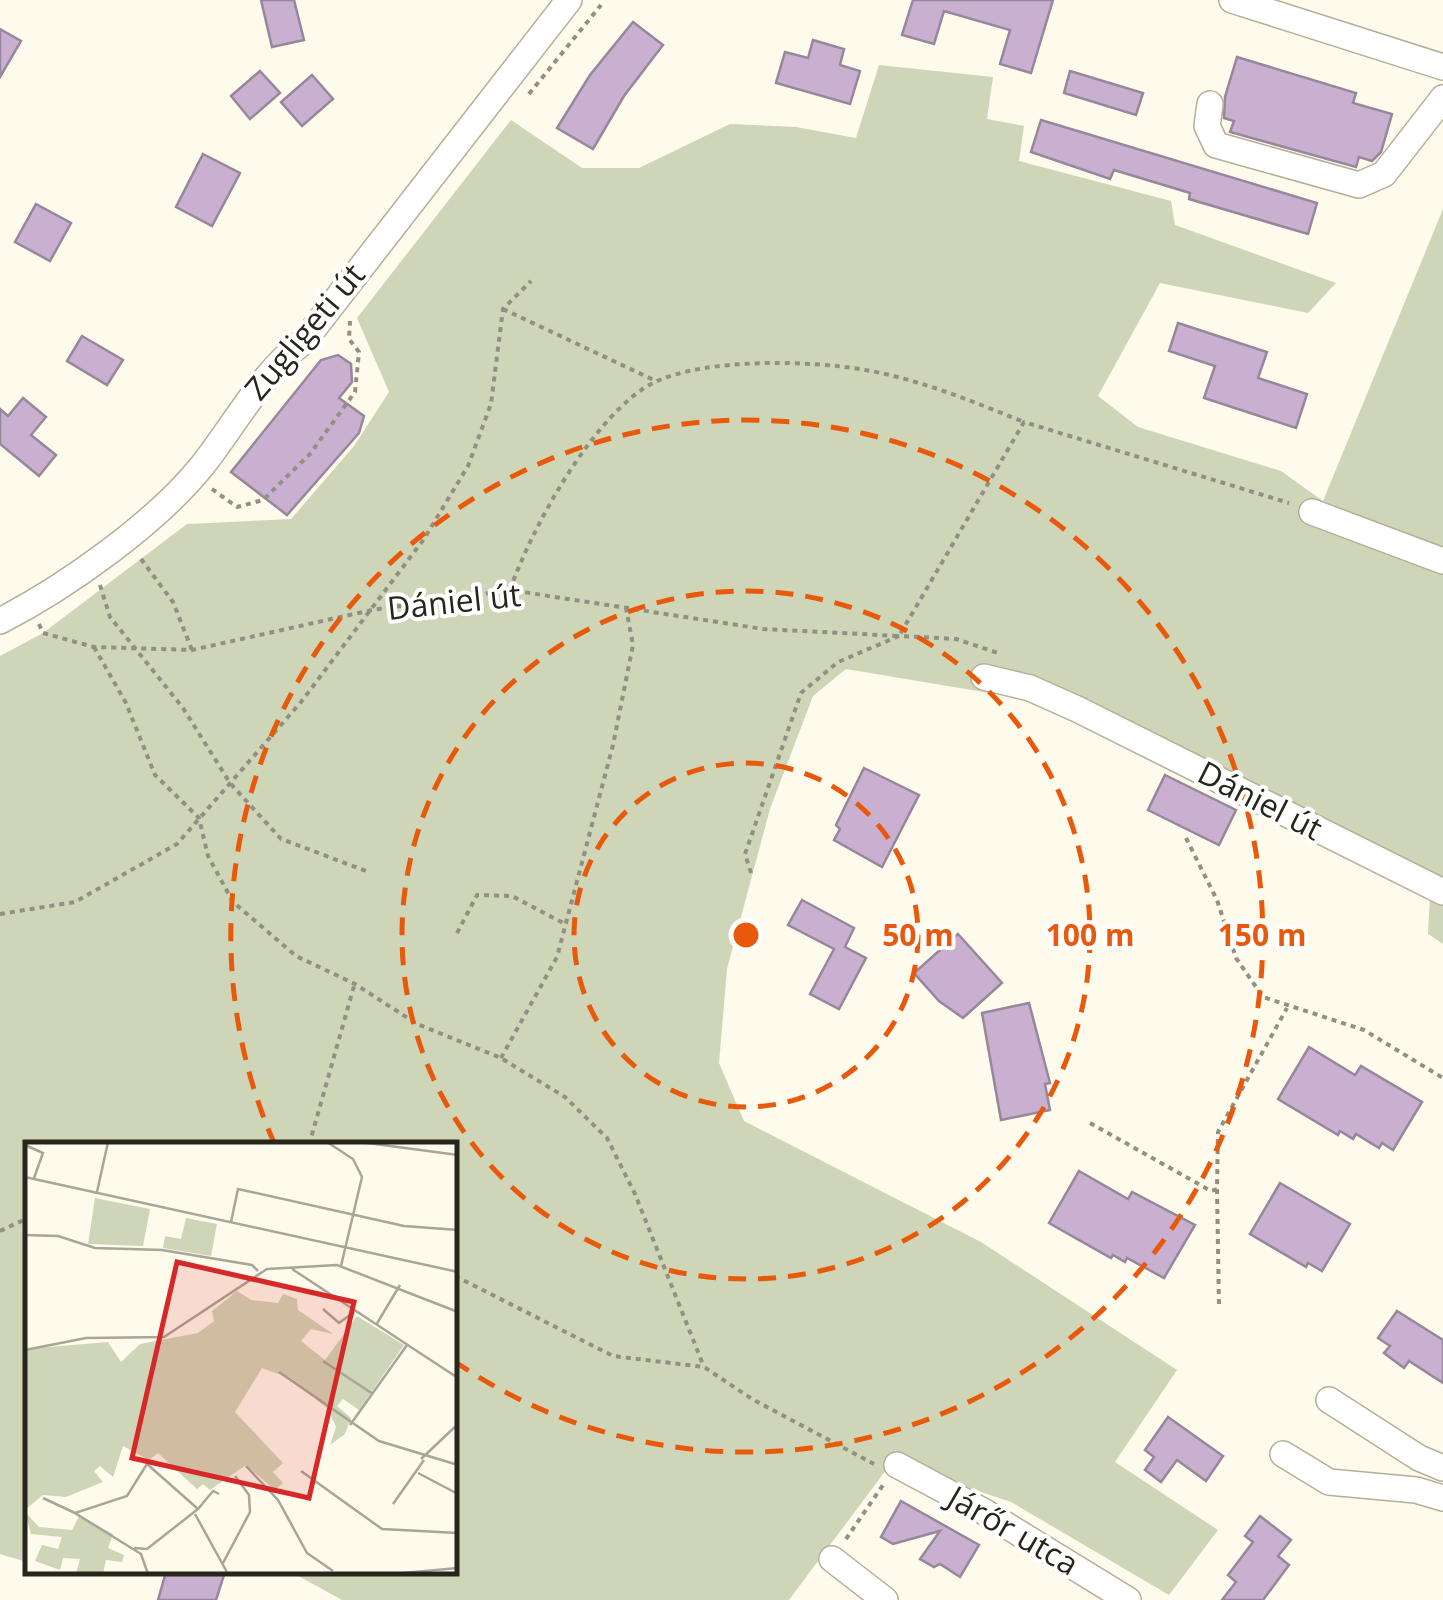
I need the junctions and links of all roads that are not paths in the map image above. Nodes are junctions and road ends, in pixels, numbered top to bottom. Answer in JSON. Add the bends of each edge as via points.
{"nodes":[{"id":1,"x":569,"y":0,"type":"edge"},
{"id":2,"x":1232,"y":0,"type":"edge"},
{"id":3,"x":1443,"y":67,"type":"edge"},
{"id":4,"x":1443,"y":98,"type":"edge"},
{"id":5,"x":1210,"y":104,"type":"dead end"},
{"id":6,"x":1312,"y":512,"type":"road end"},
{"id":7,"x":1443,"y":561,"type":"edge"},
{"id":8,"x":0,"y":621,"type":"edge"},
{"id":9,"x":984,"y":677,"type":"dead end"},
{"id":10,"x":1443,"y":892,"type":"edge"},
{"id":11,"x":1330,"y":1400,"type":"dead end"},
{"id":12,"x":1282,"y":1454,"type":"dead end"},
{"id":13,"x":897,"y":1464,"type":"road end"},
{"id":14,"x":1443,"y":1468,"type":"edge"},
{"id":15,"x":1443,"y":1498,"type":"edge"},
{"id":16,"x":832,"y":1559,"type":"road end"},
{"id":17,"x":884,"y":1600,"type":"edge"},
{"id":18,"x":1128,"y":1600,"type":"edge"}],
"edges":[{"from":1,"to":8,"type":"street","name":"Zugligeti út","via":[[304,341],[280,359],[199,470],[126,535]]},
{"from":2,"to":3,"type":"street"},
{"from":4,"to":5,"type":"street","via":[[1384,174],[1359,185],[1216,145],[1207,126]]},
{"from":6,"to":7,"type":"street"},
{"from":9,"to":10,"type":"street","name":"Dániel út","via":[[1078,708]]},
{"from":11,"to":14,"type":"street"},
{"from":12,"to":15,"type":"street","via":[[1329,1482]]},
{"from":13,"to":18,"type":"street","name":"Járőr utca"},
{"from":16,"to":17,"type":"street"}]}
